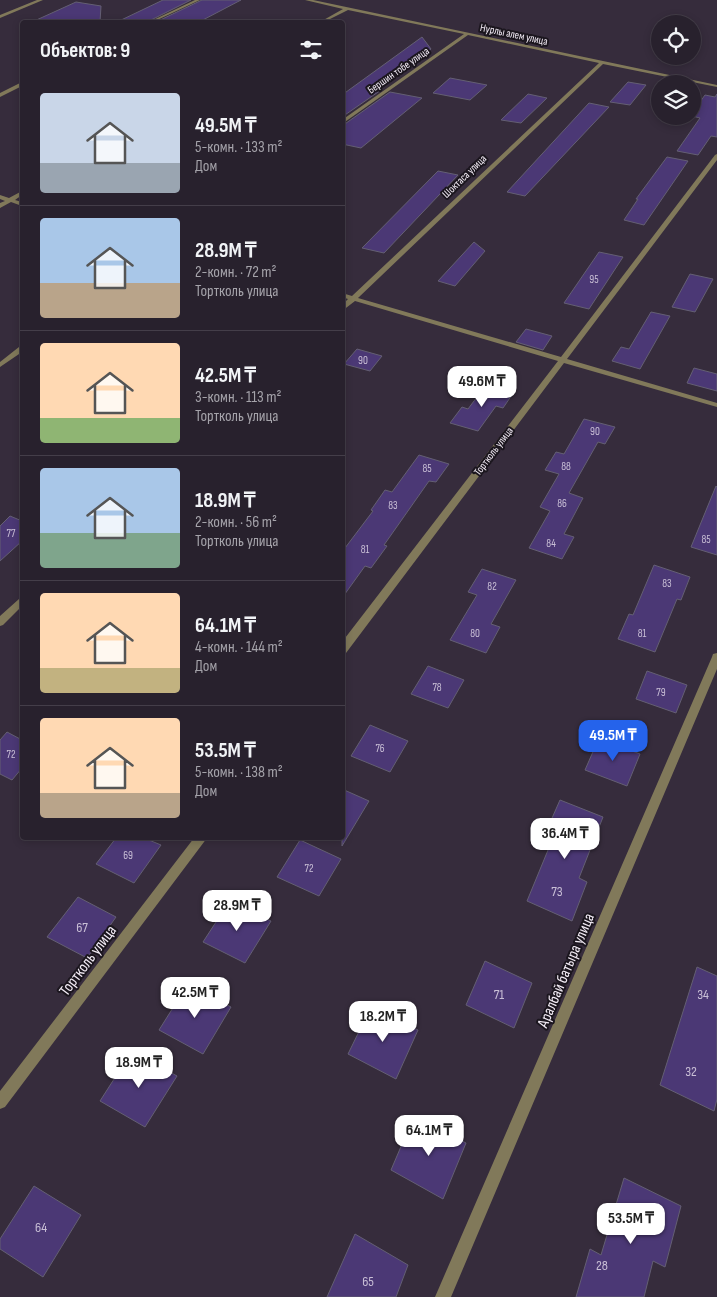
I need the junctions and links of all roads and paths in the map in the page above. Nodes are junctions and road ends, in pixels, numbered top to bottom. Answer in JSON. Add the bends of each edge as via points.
{"nodes":[{"id":1,"x":41,"y":0,"type":"edge"},
{"id":2,"x":198,"y":0,"type":"edge"},
{"id":3,"x":307,"y":0,"type":"edge"},
{"id":4,"x":346,"y":9,"type":"junction"},
{"id":5,"x":0,"y":17,"type":"edge"},
{"id":6,"x":155,"y":20,"type":"edge"},
{"id":7,"x":326,"y":20,"type":"edge"},
{"id":8,"x":468,"y":34,"type":"junction"},
{"id":9,"x":602,"y":62,"type":"junction"},
{"id":10,"x":20,"y":85,"type":"edge"},
{"id":11,"x":717,"y":86,"type":"edge"},
{"id":12,"x":0,"y":95,"type":"edge"},
{"id":13,"x":345,"y":121,"type":"edge"},
{"id":14,"x":717,"y":156,"type":"edge"},
{"id":15,"x":20,"y":195,"type":"edge"},
{"id":16,"x":0,"y":197,"type":"edge"},
{"id":17,"x":10,"y":200,"type":"junction"},
{"id":18,"x":20,"y":203,"type":"edge"},
{"id":19,"x":0,"y":206,"type":"edge"},
{"id":20,"x":345,"y":296,"type":"edge"},
{"id":21,"x":354,"y":298,"type":"junction"},
{"id":22,"x":345,"y":306,"type":"edge"},
{"id":23,"x":20,"y":350,"type":"edge"},
{"id":24,"x":563,"y":360,"type":"junction"},
{"id":25,"x":0,"y":365,"type":"edge"},
{"id":26,"x":717,"y":405,"type":"edge"},
{"id":27,"x":20,"y":603,"type":"edge"},
{"id":28,"x":0,"y":622,"type":"edge"},
{"id":29,"x":345,"y":646,"type":"edge"},
{"id":30,"x":717,"y":657,"type":"edge"},
{"id":31,"x":198,"y":840,"type":"edge"},
{"id":32,"x":0,"y":1102,"type":"edge"},
{"id":33,"x":443,"y":1297,"type":"edge"}],
"edges":[{"from":1,"to":5,"type":"street"},
{"from":2,"to":6,"type":"street"},
{"from":3,"to":4,"type":"street","name":"Нурлы алем улица"},
{"from":4,"to":7,"type":"street"},
{"from":4,"to":8,"type":"street","name":"Нурлы алем улица"},
{"from":8,"to":9,"type":"street","name":"Нурлы алем улица"},
{"from":8,"to":13,"type":"street","name":"Бершин тобе улица"},
{"from":9,"to":11,"type":"street","name":"Нурлы алем улица"},
{"from":9,"to":21,"type":"street","name":"Шоктаса улица"},
{"from":10,"to":12,"type":"street"},
{"from":14,"to":24,"type":"street","name":"Тортколь улица"},
{"from":15,"to":17,"type":"street"},
{"from":16,"to":17,"type":"street"},
{"from":17,"to":18,"type":"street"},
{"from":17,"to":19,"type":"street"},
{"from":20,"to":21,"type":"street"},
{"from":21,"to":22,"type":"street","name":"Шоктаса улица"},
{"from":21,"to":24,"type":"street"},
{"from":23,"to":25,"type":"street"},
{"from":24,"to":26,"type":"street"},
{"from":24,"to":29,"type":"street","name":"Тортколь улица"},
{"from":27,"to":28,"type":"street"},
{"from":30,"to":33,"type":"street","name":"Аралбай батыра улица"},
{"from":31,"to":32,"type":"street","name":"Тортколь улица"}]}
